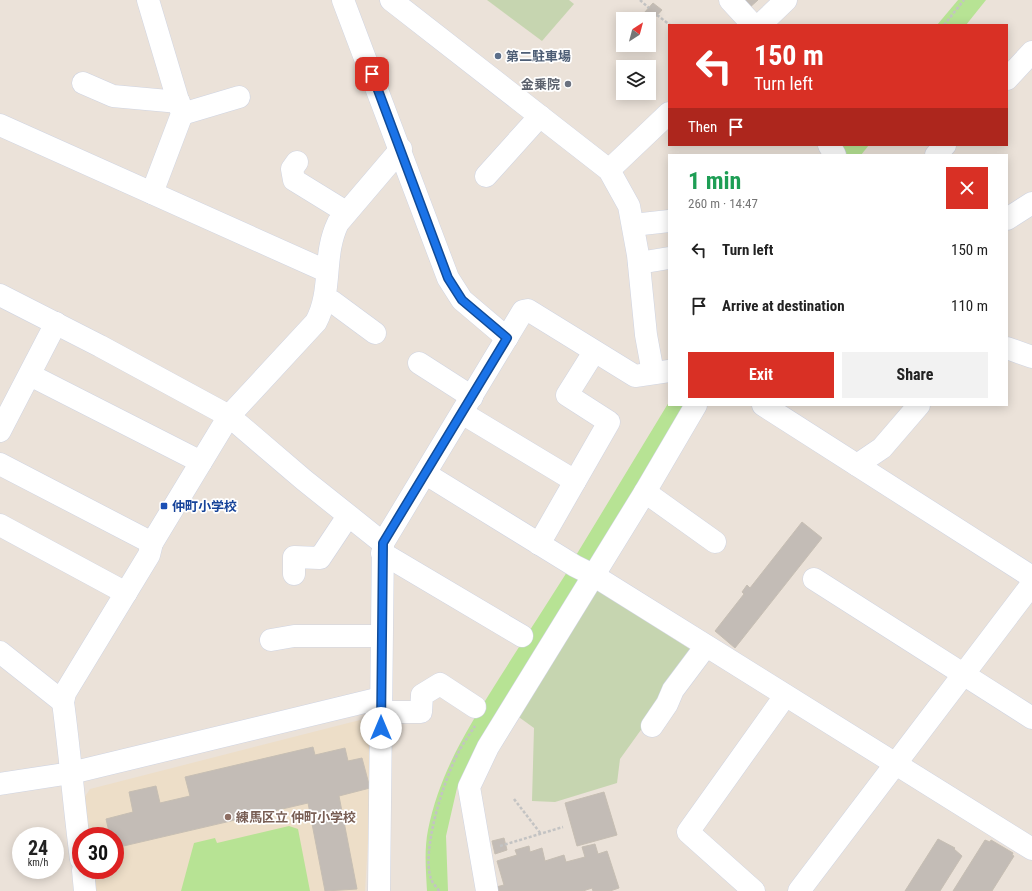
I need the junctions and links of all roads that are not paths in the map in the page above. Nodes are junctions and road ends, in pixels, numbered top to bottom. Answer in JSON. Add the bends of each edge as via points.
{"nodes":[{"id":1,"x":148,"y":0,"type":"edge"},
{"id":2,"x":343,"y":0,"type":"edge"},
{"id":3,"x":391,"y":0,"type":"edge"},
{"id":4,"x":730,"y":0,"type":"edge"},
{"id":5,"x":786,"y":0,"type":"edge"},
{"id":6,"x":752,"y":24,"type":"edge"},
{"id":7,"x":761,"y":24,"type":"edge"},
{"id":8,"x":1032,"y":52,"type":"edge"},
{"id":9,"x":1008,"y":78,"type":"edge"},
{"id":10,"x":83,"y":83,"type":"dead end"},
{"id":11,"x":239,"y":97,"type":"dead end"},
{"id":12,"x":181,"y":108,"type":"junction"},
{"id":13,"x":668,"y":113,"type":"edge"},
{"id":14,"x":540,"y":116,"type":"junction"},
{"id":15,"x":0,"y":125,"type":"edge"},
{"id":16,"x":944,"y":146,"type":"edge"},
{"id":17,"x":401,"y":149,"type":"junction"},
{"id":18,"x":937,"y":154,"type":"edge"},
{"id":19,"x":297,"y":162,"type":"dead end"},
{"id":20,"x":609,"y":170,"type":"junction"},
{"id":21,"x":486,"y":176,"type":"dead end"},
{"id":22,"x":152,"y":193,"type":"junction"},
{"id":23,"x":1032,"y":203,"type":"edge"},
{"id":24,"x":346,"y":212,"type":"junction"},
{"id":25,"x":1008,"y":219,"type":"edge"},
{"id":26,"x":668,"y":221,"type":"edge"},
{"id":27,"x":633,"y":225,"type":"junction"},
{"id":28,"x":668,"y":258,"type":"edge"},
{"id":29,"x":639,"y":263,"type":"junction"},
{"id":30,"x":326,"y":271,"type":"junction"},
{"id":31,"x":0,"y":295,"type":"edge"},
{"id":32,"x":325,"y":300,"type":"junction"},
{"id":33,"x":56,"y":323,"type":"junction"},
{"id":34,"x":375,"y":333,"type":"dead end"},
{"id":35,"x":507,"y":338,"type":"junction"},
{"id":36,"x":1008,"y":348,"type":"edge"},
{"id":37,"x":594,"y":352,"type":"junction"},
{"id":38,"x":1032,"y":357,"type":"edge"},
{"id":39,"x":419,"y":363,"type":"dead end"},
{"id":40,"x":661,"y":372,"type":"edge"},
{"id":41,"x":30,"y":375,"type":"junction"},
{"id":42,"x":467,"y":405,"type":"junction"},
{"id":43,"x":695,"y":406,"type":"edge"},
{"id":44,"x":766,"y":406,"type":"edge"},
{"id":45,"x":918,"y":406,"type":"edge"},
{"id":46,"x":229,"y":416,"type":"junction"},
{"id":47,"x":0,"y":431,"type":"edge"},
{"id":48,"x":201,"y":462,"type":"junction"},
{"id":49,"x":0,"y":464,"type":"edge"},
{"id":50,"x":856,"y":465,"type":"junction"},
{"id":51,"x":426,"y":474,"type":"junction"},
{"id":52,"x":574,"y":481,"type":"junction"},
{"id":53,"x":645,"y":492,"type":"junction"},
{"id":54,"x":348,"y":516,"type":"junction"},
{"id":55,"x":0,"y":525,"type":"edge"},
{"id":56,"x":715,"y":542,"type":"dead end"},
{"id":57,"x":152,"y":543,"type":"junction"},
{"id":58,"x":538,"y":544,"type":"junction"},
{"id":59,"x":382,"y":548,"type":"junction"},
{"id":60,"x":294,"y":574,"type":"dead end"},
{"id":61,"x":594,"y":575,"type":"junction"},
{"id":62,"x":1032,"y":577,"type":"edge"},
{"id":63,"x":814,"y":579,"type":"dead end"},
{"id":64,"x":1032,"y":584,"type":"edge"},
{"id":65,"x":126,"y":593,"type":"junction"},
{"id":66,"x":381,"y":636,"type":"junction"},
{"id":67,"x":522,"y":636,"type":"dead end"},
{"id":68,"x":271,"y":640,"type":"dead end"},
{"id":69,"x":706,"y":646,"type":"junction"},
{"id":70,"x":0,"y":652,"type":"edge"},
{"id":71,"x":964,"y":675,"type":"junction"},
{"id":72,"x":785,"y":696,"type":"junction"},
{"id":73,"x":62,"y":702,"type":"junction"},
{"id":74,"x":381,"y":705,"type":"junction"},
{"id":75,"x":475,"y":707,"type":"dead end"},
{"id":76,"x":1032,"y":718,"type":"edge"},
{"id":77,"x":652,"y":726,"type":"dead end"},
{"id":78,"x":895,"y":765,"type":"junction"},
{"id":79,"x":71,"y":773,"type":"junction"},
{"id":80,"x":0,"y":784,"type":"edge"},
{"id":81,"x":76,"y":827,"type":"edge"},
{"id":82,"x":1031,"y":847,"type":"edge"},
{"id":83,"x":83,"y":879,"type":"edge"},
{"id":84,"x":85,"y":891,"type":"edge"},
{"id":85,"x":379,"y":891,"type":"edge"},
{"id":86,"x":487,"y":891,"type":"edge"},
{"id":87,"x":754,"y":891,"type":"edge"},
{"id":88,"x":799,"y":891,"type":"edge"}],
"edges":[{"from":1,"to":12,"type":"street"},
{"from":2,"to":17,"type":"street"},
{"from":3,"to":14,"type":"street"},
{"from":4,"to":6,"type":"street"},
{"from":5,"to":7,"type":"street"},
{"from":8,"to":9,"type":"street"},
{"from":10,"to":12,"type":"street","via":[[113,96]]},
{"from":11,"to":12,"type":"street"},
{"from":12,"to":22,"type":"street"},
{"from":13,"to":20,"type":"street"},
{"from":14,"to":20,"type":"street"},
{"from":14,"to":21,"type":"street"},
{"from":15,"to":22,"type":"street"},
{"from":16,"to":18,"type":"street"},
{"from":17,"to":24,"type":"street"},
{"from":17,"to":35,"type":"street","via":[[448,278],[462,300]]},
{"from":19,"to":24,"type":"street","via":[[292,169],[294,180]]},
{"from":20,"to":27,"type":"street","via":[[629,206]]},
{"from":22,"to":30,"type":"street"},
{"from":23,"to":25,"type":"street"},
{"from":24,"to":30,"type":"street","via":[[331,236]]},
{"from":26,"to":27,"type":"street"},
{"from":27,"to":29,"type":"street"},
{"from":28,"to":29,"type":"street"},
{"from":29,"to":40,"type":"street","via":[[646,335]]},
{"from":30,"to":32,"type":"street"},
{"from":31,"to":33,"type":"street"},
{"from":32,"to":34,"type":"street","via":[[333,302]]},
{"from":32,"to":46,"type":"street","via":[[316,322]]},
{"from":33,"to":41,"type":"street"},
{"from":33,"to":46,"type":"street"},
{"from":35,"to":37,"type":"street","via":[[523,311],[528,310]]},
{"from":35,"to":42,"type":"street"},
{"from":36,"to":38,"type":"street"},
{"from":37,"to":40,"type":"street","via":[[635,376]]},
{"from":37,"to":52,"type":"street","via":[[567,396],[609,422]]},
{"from":39,"to":42,"type":"street"},
{"from":41,"to":47,"type":"street"},
{"from":41,"to":48,"type":"street"},
{"from":42,"to":51,"type":"street"},
{"from":42,"to":52,"type":"street"},
{"from":43,"to":53,"type":"street"},
{"from":44,"to":50,"type":"street"},
{"from":45,"to":50,"type":"street","via":[[882,448]]},
{"from":46,"to":48,"type":"street"},
{"from":46,"to":54,"type":"street"},
{"from":48,"to":57,"type":"street"},
{"from":49,"to":57,"type":"street"},
{"from":50,"to":62,"type":"street"},
{"from":51,"to":58,"type":"street"},
{"from":51,"to":59,"type":"street"},
{"from":52,"to":58,"type":"street"},
{"from":53,"to":56,"type":"street"},
{"from":53,"to":61,"type":"street"},
{"from":54,"to":59,"type":"street"},
{"from":54,"to":60,"type":"street","via":[[320,558],[294,557]]},
{"from":55,"to":65,"type":"street"},
{"from":57,"to":65,"type":"street","via":[[149,555]]},
{"from":58,"to":61,"type":"street"},
{"from":59,"to":66,"type":"street"},
{"from":59,"to":67,"type":"street"},
{"from":61,"to":69,"type":"street"},
{"from":61,"to":86,"type":"street","via":[[488,748],[469,787]]},
{"from":63,"to":71,"type":"street"},
{"from":64,"to":71,"type":"street"},
{"from":65,"to":73,"type":"street"},
{"from":66,"to":68,"type":"street","via":[[294,636]]},
{"from":66,"to":74,"type":"street"},
{"from":69,"to":72,"type":"street"},
{"from":69,"to":77,"type":"street","via":[[673,690]]},
{"from":70,"to":73,"type":"street"},
{"from":71,"to":76,"type":"street"},
{"from":71,"to":78,"type":"street"},
{"from":72,"to":78,"type":"street"},
{"from":72,"to":87,"type":"street","via":[[688,832]]},
{"from":73,"to":79,"type":"street"},
{"from":74,"to":75,"type":"street","via":[[421,712],[422,695],[440,684]]},
{"from":74,"to":79,"type":"street"},
{"from":74,"to":85,"type":"street"},
{"from":78,"to":82,"type":"street"},
{"from":78,"to":88,"type":"street"},
{"from":79,"to":80,"type":"street"},
{"from":79,"to":81,"type":"street"},
{"from":83,"to":84,"type":"street"}]}
